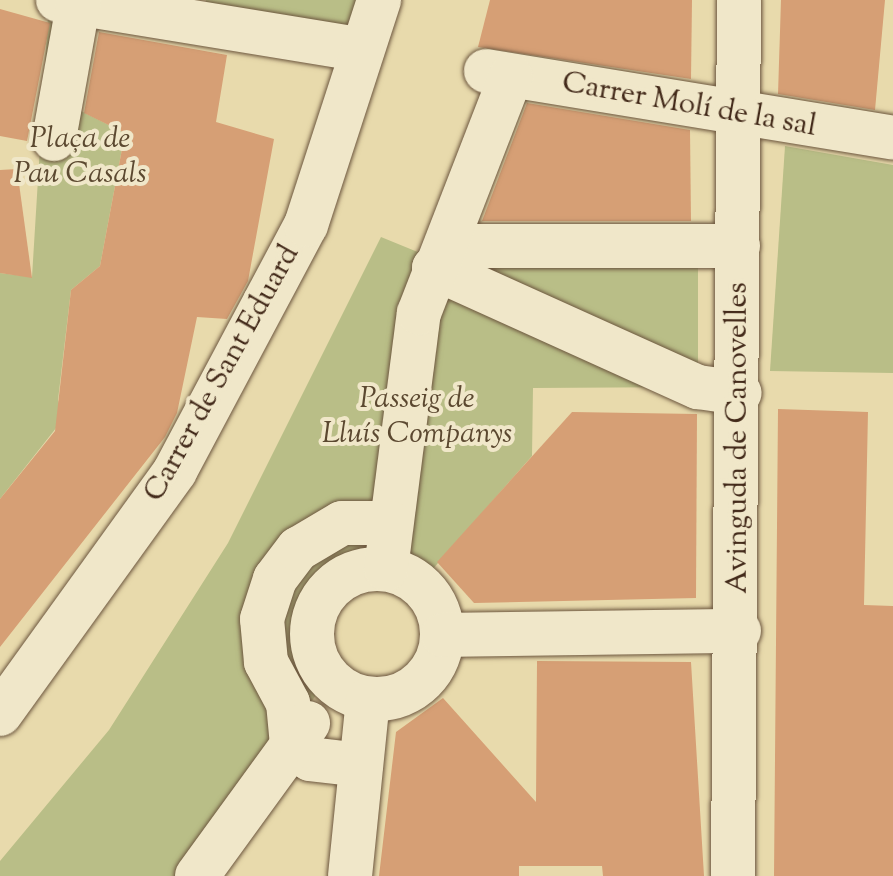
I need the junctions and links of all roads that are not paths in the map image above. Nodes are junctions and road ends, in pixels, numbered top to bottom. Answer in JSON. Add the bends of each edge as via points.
{"nodes":[{"id":1,"x":379,"y":0,"type":"edge"},
{"id":2,"x":739,"y":0,"type":"edge"},
{"id":3,"x":71,"y":1,"type":"edge"},
{"id":4,"x":362,"y":50,"type":"junction"},
{"id":5,"x":738,"y":116,"type":"junction"},
{"id":6,"x":893,"y":138,"type":"edge"},
{"id":7,"x":54,"y":139,"type":"dead end"},
{"id":8,"x":738,"y":246,"type":"junction"},
{"id":9,"x":434,"y":268,"type":"junction"},
{"id":10,"x":740,"y":393,"type":"junction"},
{"id":11,"x":391,"y":523,"type":"junction"},
{"id":12,"x":386,"y":569,"type":"junction"},
{"id":13,"x":739,"y":631,"type":"junction"},
{"id":14,"x":443,"y":635,"type":"junction"},
{"id":15,"x":352,"y":693,"type":"junction"},
{"id":16,"x":0,"y":714,"type":"edge"},
{"id":17,"x":292,"y":745,"type":"junction"},
{"id":18,"x":361,"y":765,"type":"junction"},
{"id":19,"x":197,"y":876,"type":"edge"},
{"id":20,"x":350,"y":876,"type":"edge"},
{"id":21,"x":733,"y":876,"type":"edge"}],
"edges":[{"from":1,"to":4,"type":"street","name":"Carrer de Sant Eduard"},
{"from":2,"to":5,"type":"street","name":"Avinguda de Canovelles"},
{"from":3,"to":4,"type":"street"},
{"from":3,"to":7,"type":"street"},
{"from":4,"to":16,"type":"street","name":"Carrer de Sant Eduard","via":[[306,225],[175,471]]},
{"from":5,"to":6,"type":"street","name":"Carrer Molí de la sal"},
{"from":5,"to":8,"type":"street","name":"Avinguda de Canovelles"},
{"from":5,"to":9,"type":"street","name":"Carrer Molí de la sal","via":[[498,74]]},
{"from":8,"to":9,"type":"street","via":[[466,246]]},
{"from":8,"to":10,"type":"street","name":"Avinguda de Canovelles"},
{"from":9,"to":10,"type":"street","via":[[698,387]]},
{"from":9,"to":11,"type":"street","via":[[419,313]]},
{"from":10,"to":13,"type":"street","name":"Avinguda de Canovelles"},
{"from":11,"to":12,"type":"street"},
{"from":11,"to":17,"type":"street","via":[[355,520],[313,538],[284,563],[266,599],[262,642],[288,703]]},
{"from":12,"to":14,"type":"street","via":[[427,592]]},
{"from":12,"to":15,"type":"street","via":[[345,577],[316,608],[313,651]]},
{"from":13,"to":14,"type":"street"},
{"from":13,"to":21,"type":"street","name":"Avinguda de Canovelles"},
{"from":14,"to":15,"type":"street","via":[[428,676],[390,699]]},
{"from":15,"to":17,"type":"street"},
{"from":15,"to":18,"type":"street"},
{"from":17,"to":18,"type":"street","via":[[310,759]]},
{"from":17,"to":19,"type":"street"},
{"from":18,"to":20,"type":"street"}]}
